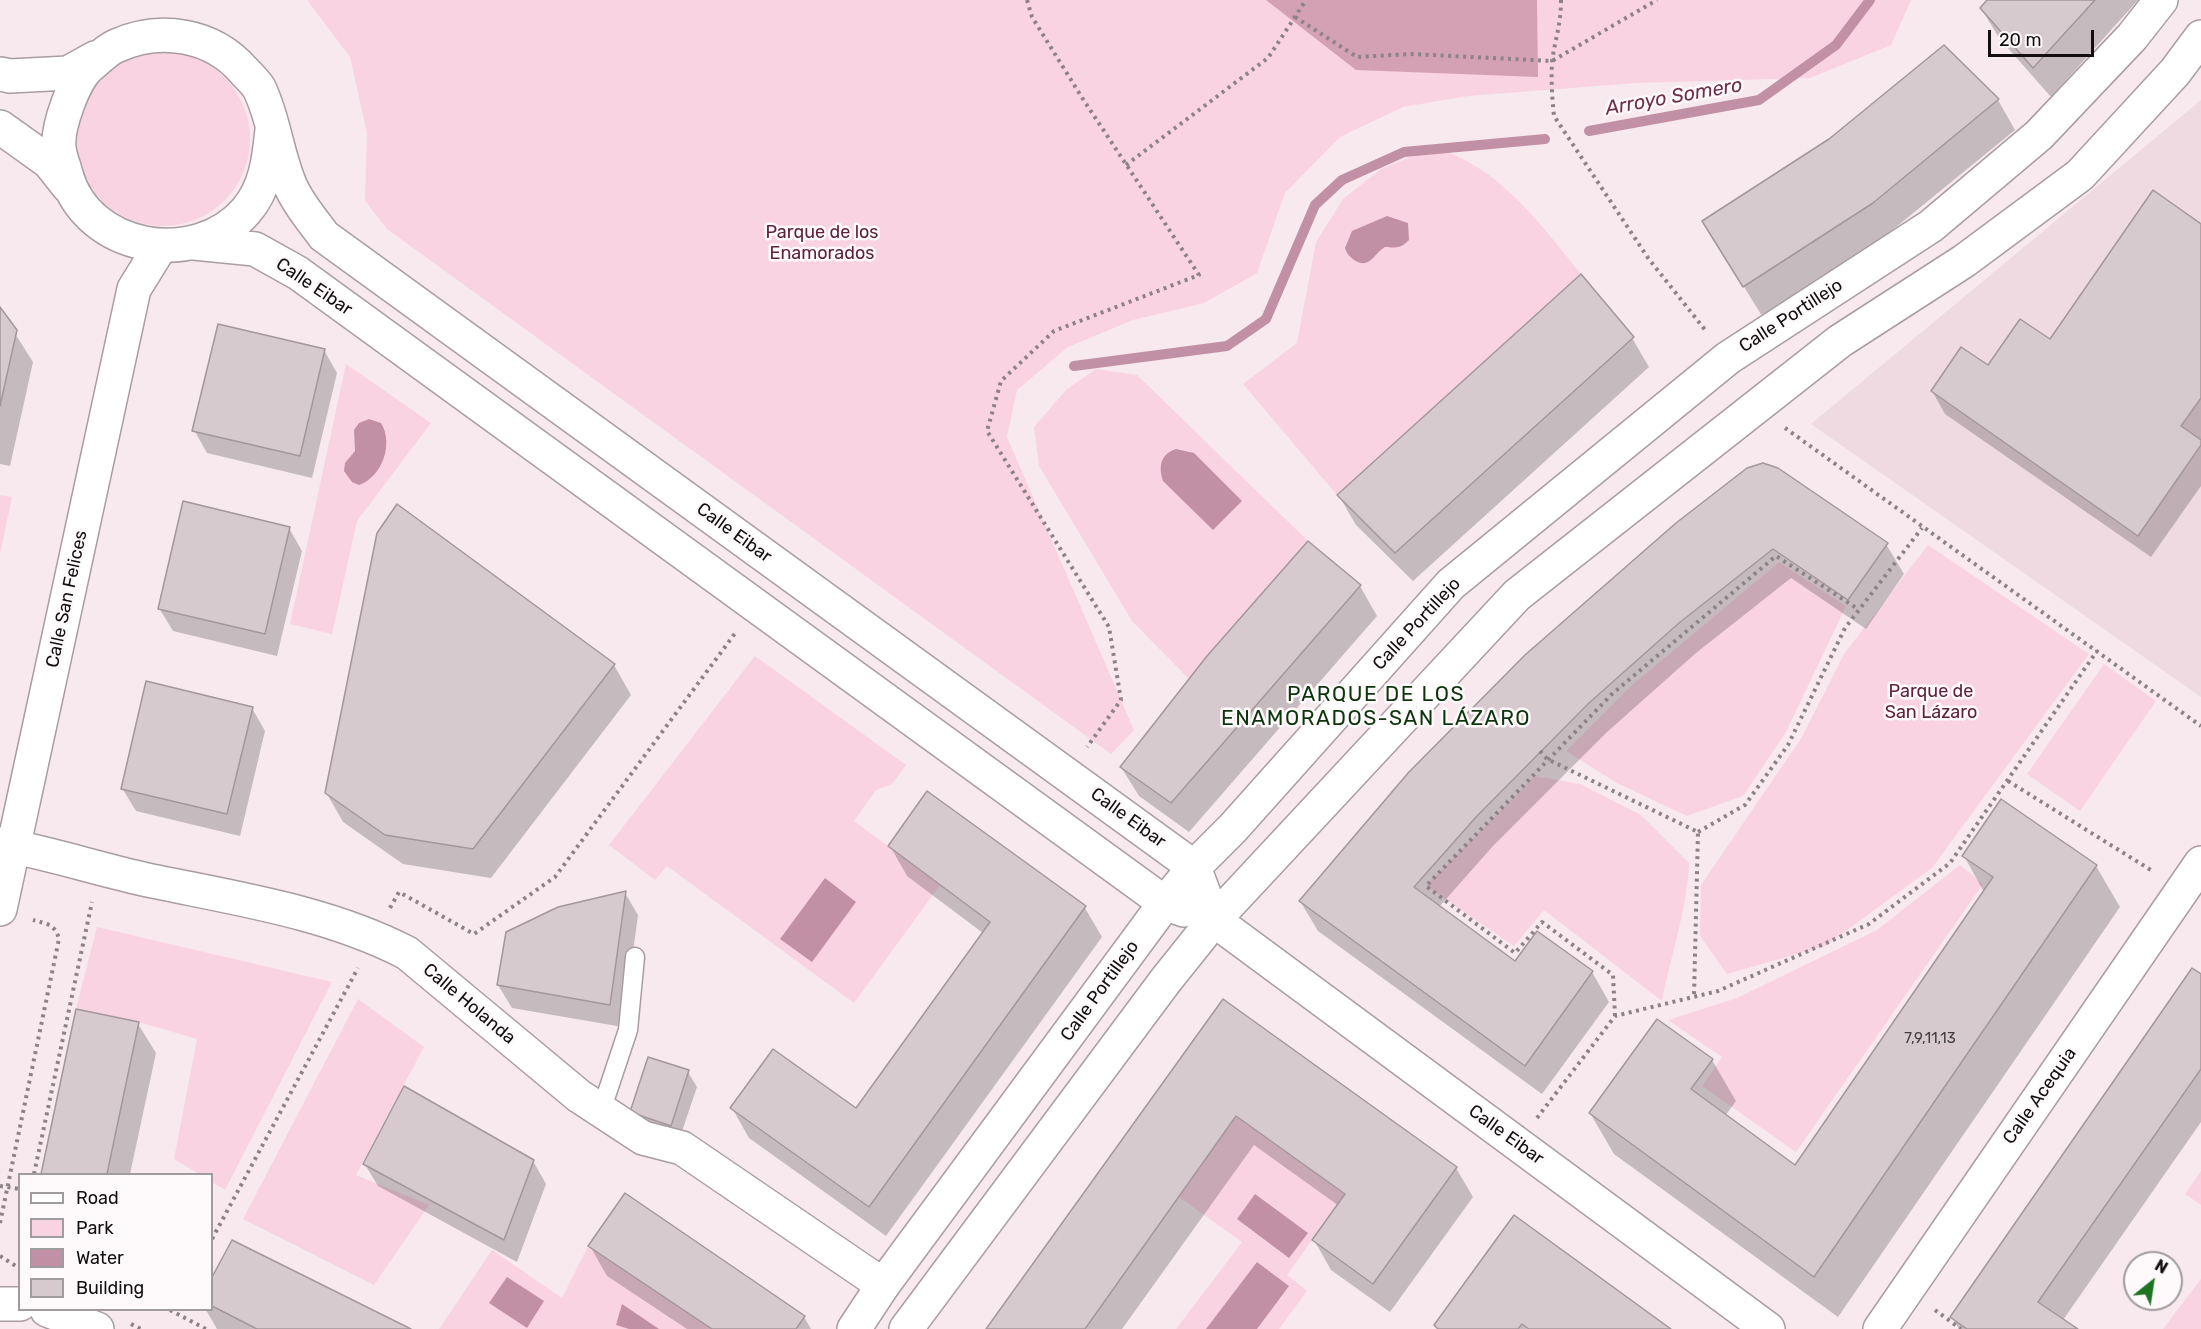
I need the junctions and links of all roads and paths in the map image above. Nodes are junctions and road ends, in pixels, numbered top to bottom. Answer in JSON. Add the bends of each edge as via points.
{"nodes":[{"id":1,"x":1027,"y":0,"type":"edge"},
{"id":2,"x":1306,"y":0,"type":"edge"},
{"id":3,"x":1561,"y":0,"type":"edge"},
{"id":4,"x":1657,"y":0,"type":"edge"},
{"id":5,"x":2161,"y":0,"type":"edge"},
{"id":6,"x":1295,"y":17,"type":"junction"},
{"id":7,"x":2201,"y":37,"type":"edge"},
{"id":8,"x":115,"y":46,"type":"junction"},
{"id":9,"x":1552,"y":62,"type":"junction"},
{"id":10,"x":0,"y":74,"type":"edge"},
{"id":11,"x":0,"y":127,"type":"edge"},
{"id":12,"x":272,"y":130,"type":"junction"},
{"id":13,"x":1126,"y":165,"type":"junction"},
{"id":14,"x":70,"y":189,"type":"junction"},
{"id":15,"x":119,"y":237,"type":"junction"},
{"id":16,"x":194,"y":243,"type":"junction"},
{"id":17,"x":160,"y":247,"type":"junction"},
{"id":18,"x":1648,"y":258,"type":"dead end"},
{"id":19,"x":134,"y":289,"type":"junction"},
{"id":20,"x":1757,"y":408,"type":"junction"},
{"id":21,"x":1922,"y":528,"type":"junction"},
{"id":22,"x":755,"y":606,"type":"junction"},
{"id":23,"x":1858,"y":609,"type":"junction"},
{"id":24,"x":2097,"y":651,"type":"junction"},
{"id":25,"x":2201,"y":726,"type":"edge"},
{"id":26,"x":1540,"y":751,"type":"dead end"},
{"id":27,"x":1547,"y":759,"type":"junction"},
{"id":28,"x":1067,"y":774,"type":"junction"},
{"id":29,"x":2008,"y":781,"type":"junction"},
{"id":30,"x":1698,"y":832,"type":"junction"},
{"id":31,"x":7,"y":845,"type":"edge"},
{"id":32,"x":2201,"y":863,"type":"edge"},
{"id":33,"x":1194,"y":867,"type":"junction"},
{"id":34,"x":99,"y":869,"type":"junction"},
{"id":35,"x":2192,"y":896,"type":"edge"},
{"id":36,"x":1164,"y":903,"type":"junction"},
{"id":37,"x":0,"y":909,"type":"edge"},
{"id":38,"x":31,"y":920,"type":"dead end"},
{"id":39,"x":1214,"y":920,"type":"junction"},
{"id":40,"x":375,"y":936,"type":"junction"},
{"id":41,"x":635,"y":957,"type":"dead end"},
{"id":42,"x":1695,"y":996,"type":"junction"},
{"id":43,"x":1615,"y":1016,"type":"junction"},
{"id":44,"x":606,"y":1114,"type":"junction"},
{"id":45,"x":1518,"y":1144,"type":"junction"},
{"id":46,"x":34,"y":1173,"type":"edge"},
{"id":47,"x":0,"y":1186,"type":"edge"},
{"id":48,"x":8,"y":1187,"type":"junction"},
{"id":49,"x":18,"y":1189,"type":"edge"},
{"id":50,"x":0,"y":1223,"type":"edge"},
{"id":51,"x":213,"y":1237,"type":"edge"},
{"id":52,"x":0,"y":1256,"type":"edge"},
{"id":53,"x":18,"y":1267,"type":"edge"},
{"id":54,"x":884,"y":1285,"type":"junction"},
{"id":55,"x":0,"y":1304,"type":"edge"},
{"id":56,"x":18,"y":1304,"type":"edge"},
{"id":57,"x":50,"y":1311,"type":"edge"},
{"id":58,"x":174,"y":1311,"type":"edge"},
{"id":59,"x":97,"y":1329,"type":"edge"},
{"id":60,"x":206,"y":1329,"type":"edge"},
{"id":61,"x":854,"y":1329,"type":"edge"},
{"id":62,"x":906,"y":1329,"type":"edge"},
{"id":63,"x":1768,"y":1329,"type":"edge"},
{"id":64,"x":1880,"y":1329,"type":"edge"}],
"edges":[{"from":1,"to":13,"type":"path","via":[[1032,17]]},
{"from":2,"to":6,"type":"path"},
{"from":3,"to":9,"type":"path","via":[[1561,24]]},
{"from":4,"to":9,"type":"path"},
{"from":5,"to":33,"type":"main road","name":"Calle Portillejo","via":[[2132,37],[2039,135],[1931,226],[1728,358],[1451,584]]},
{"from":6,"to":9,"type":"path","via":[[1357,57],[1411,54]]},
{"from":6,"to":13,"type":"path","via":[[1268,58]]},
{"from":7,"to":20,"type":"main road","via":[[2175,72],[2080,175],[1964,261],[1840,341]]},
{"from":8,"to":10,"type":"main road","via":[[68,73]]},
{"from":8,"to":12,"type":"main road","via":[[157,34],[196,38],[232,57],[258,87]]},
{"from":8,"to":14,"type":"main road","via":[[85,70],[71,90],[59,146]]},
{"from":9,"to":18,"type":"path","via":[[1554,116]]},
{"from":11,"to":14,"type":"main road","via":[[49,162]]},
{"from":12,"to":16,"type":"main road","via":[[268,173],[246,211],[216,235]]},
{"from":12,"to":28,"type":"main road","name":"Calle Eibar","via":[[291,188],[324,236]]},
{"from":13,"to":28,"type":"path","via":[[1199,274],[1054,331],[1001,381],[987,431],[1109,627],[1121,700]]},
{"from":14,"to":15,"type":"main road","via":[[90,216]]},
{"from":15,"to":17,"type":"main road"},
{"from":15,"to":19,"type":"main road","name":"Calle San Felices"},
{"from":16,"to":17,"type":"main road"},
{"from":16,"to":22,"type":"main road","name":"Calle Eibar","via":[[255,249],[298,273]]},
{"from":17,"to":19,"type":"main road","name":"Calle San Felices"},
{"from":19,"to":31,"type":"main road","name":"Calle San Felices"},
{"from":20,"to":21,"type":"path"},
{"from":20,"to":39,"type":"main road","via":[[1517,595]]},
{"from":21,"to":23,"type":"path"},
{"from":21,"to":24,"type":"path"},
{"from":22,"to":36,"type":"main road","name":"Calle Eibar"},
{"from":22,"to":40,"type":"path","via":[[555,877],[474,934],[399,892]]},
{"from":23,"to":27,"type":"path","via":[[1776,556],[1612,694]]},
{"from":23,"to":30,"type":"path","via":[[1788,745],[1745,804]]},
{"from":24,"to":25,"type":"path"},
{"from":24,"to":29,"type":"path"},
{"from":26,"to":27,"type":"path"},
{"from":27,"to":30,"type":"path"},
{"from":27,"to":43,"type":"path","via":[[1426,886],[1515,953],[1542,922],[1613,975]]},
{"from":28,"to":33,"type":"main road","name":"Calle Eibar"},
{"from":29,"to":35,"type":"path"},
{"from":29,"to":42,"type":"path","via":[[1950,864],[1869,924],[1718,991]]},
{"from":30,"to":42,"type":"path"},
{"from":31,"to":34,"type":"main road","name":"Calle Holanda"},
{"from":31,"to":37,"type":"main road","name":"Calle San Felices"},
{"from":32,"to":35,"type":"main road","name":"Calle Acequia"},
{"from":33,"to":36,"type":"main road","name":"Calle Portillejo"},
{"from":33,"to":39,"type":"main road"},
{"from":34,"to":40,"type":"main road","name":"Calle Holanda","via":[[304,914]]},
{"from":34,"to":46,"type":"path"},
{"from":35,"to":64,"type":"main road","name":"Calle Acequia"},
{"from":36,"to":39,"type":"main road","name":"Calle Eibar"},
{"from":36,"to":54,"type":"main road","name":"Calle Portillejo"},
{"from":38,"to":48,"type":"path","via":[[51,924],[59,939]]},
{"from":39,"to":45,"type":"main road","name":"Calle Eibar"},
{"from":39,"to":62,"type":"main road"},
{"from":40,"to":44,"type":"main road","name":"Calle Holanda","via":[[407,953]]},
{"from":40,"to":51,"type":"path"},
{"from":41,"to":44,"type":"lane","via":[[628,1030]]},
{"from":42,"to":43,"type":"path"},
{"from":43,"to":45,"type":"path"},
{"from":44,"to":54,"type":"main road","name":"Calle Holanda","via":[[643,1138],[682,1148]]},
{"from":45,"to":63,"type":"main road","name":"Calle Eibar"},
{"from":47,"to":48,"type":"path"},
{"from":48,"to":49,"type":"path"},
{"from":48,"to":50,"type":"path"},
{"from":52,"to":53,"type":"path"},
{"from":54,"to":61,"type":"main road","name":"Calle Portillejo"},
{"from":55,"to":56,"type":"main road"},
{"from":57,"to":59,"type":"main road"},
{"from":58,"to":60,"type":"path"}]}
